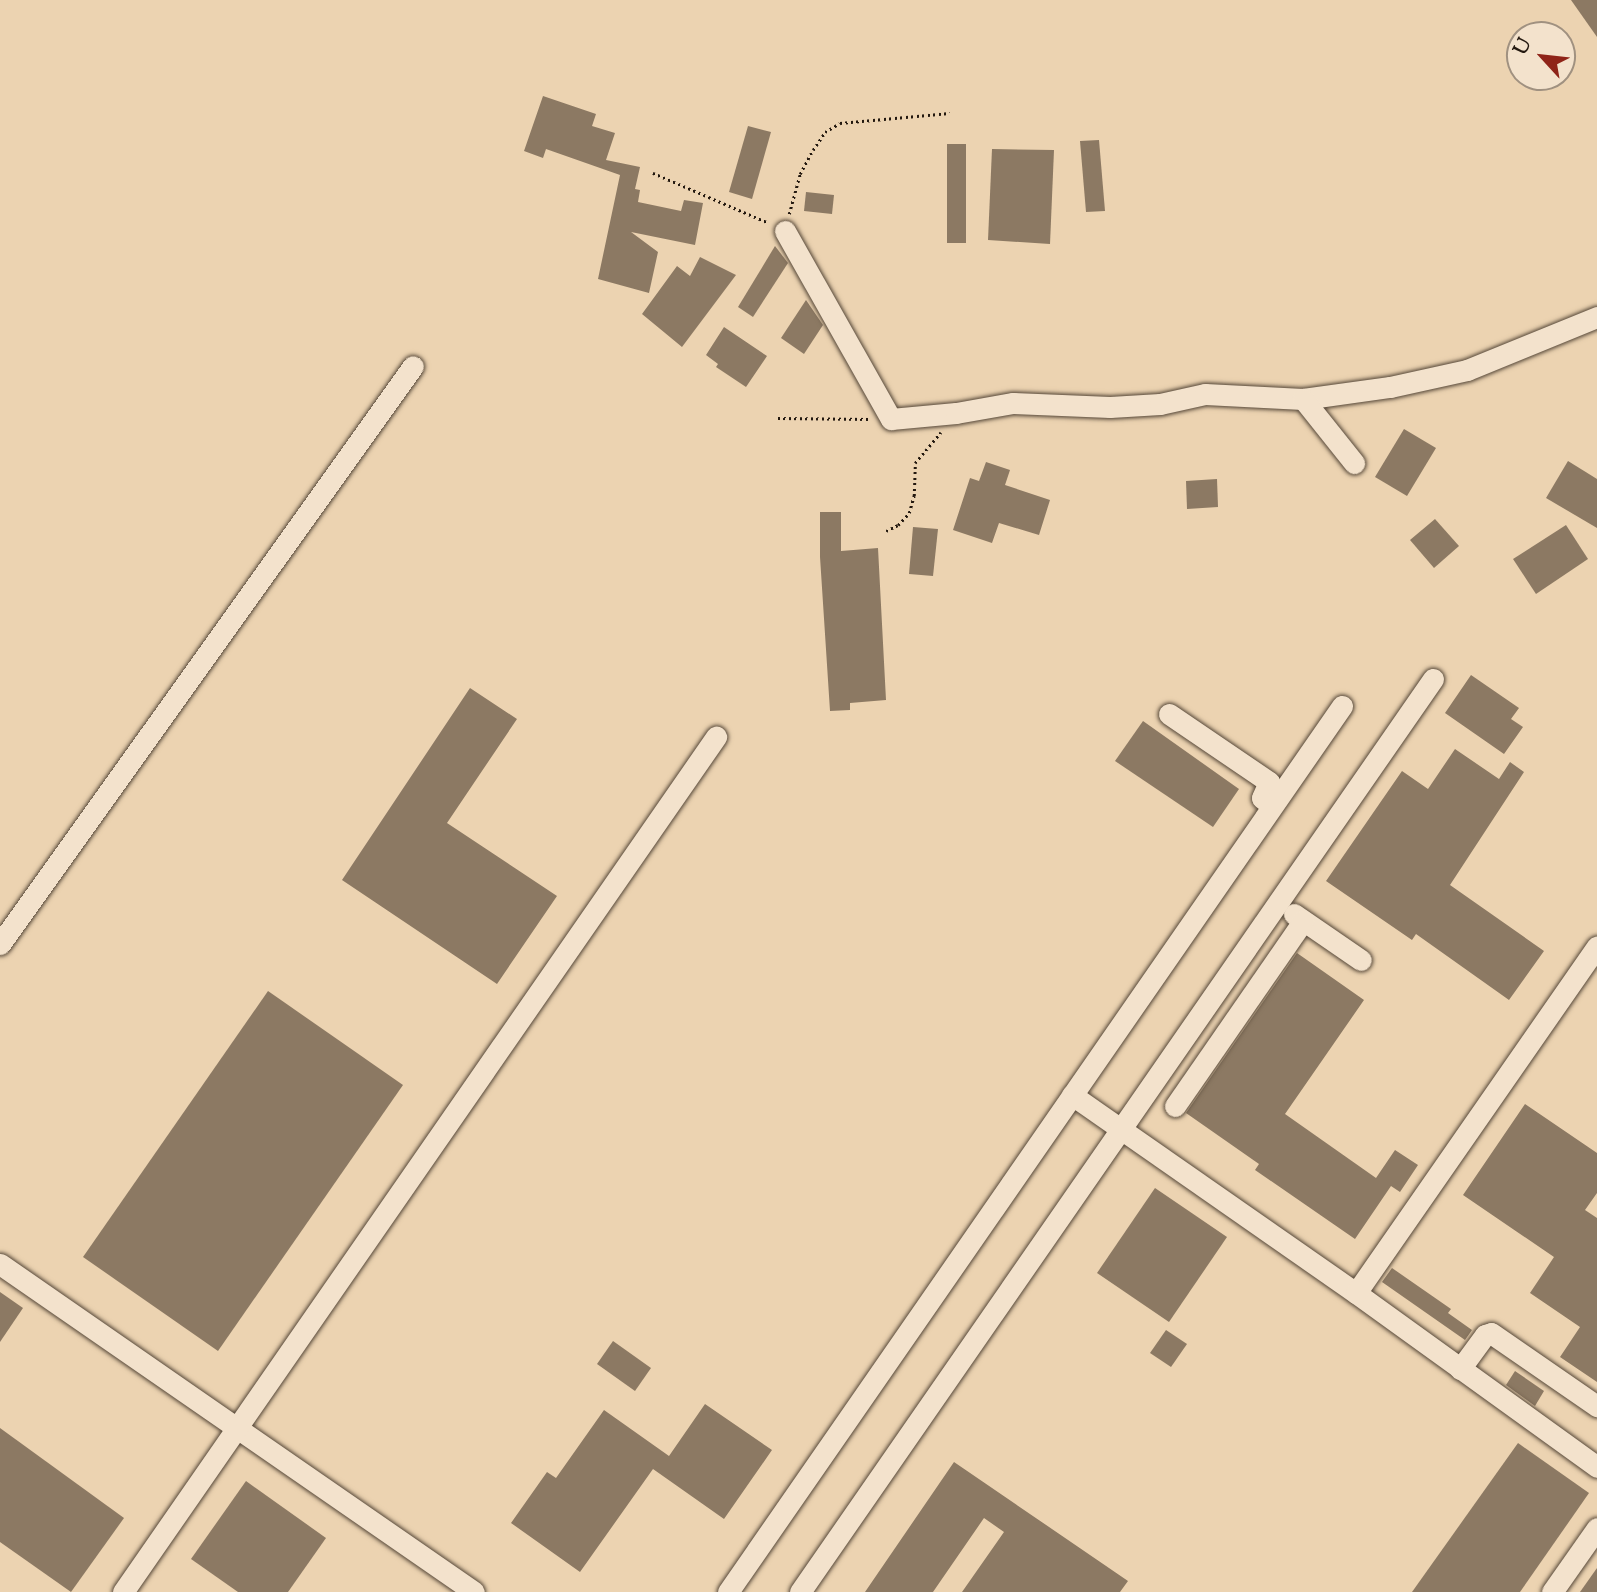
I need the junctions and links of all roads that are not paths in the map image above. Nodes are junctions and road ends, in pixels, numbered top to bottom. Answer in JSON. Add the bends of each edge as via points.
{"nodes":[{"id":1,"x":785,"y":231,"type":"road end"},
{"id":2,"x":1597,"y":317,"type":"edge"},
{"id":3,"x":413,"y":366,"type":"dead end"},
{"id":4,"x":1303,"y":399,"type":"junction"},
{"id":5,"x":1354,"y":463,"type":"dead end"},
{"id":6,"x":1433,"y":679,"type":"dead end"},
{"id":7,"x":1342,"y":706,"type":"dead end"},
{"id":8,"x":1169,"y":714,"type":"dead end"},
{"id":9,"x":716,"y":737,"type":"dead end"},
{"id":10,"x":1273,"y":806,"type":"junction"},
{"id":11,"x":1278,"y":903,"type":"junction"},
{"id":12,"x":1303,"y":920,"type":"junction"},
{"id":13,"x":0,"y":944,"type":"edge"},
{"id":14,"x":1597,"y":946,"type":"edge"},
{"id":15,"x":1361,"y":960,"type":"dead end"},
{"id":16,"x":1072,"y":1095,"type":"junction"},
{"id":17,"x":1175,"y":1106,"type":"dead end"},
{"id":18,"x":1121,"y":1128,"type":"junction"},
{"id":19,"x":0,"y":1264,"type":"edge"},
{"id":20,"x":1356,"y":1293,"type":"junction"},
{"id":21,"x":1460,"y":1369,"type":"junction"},
{"id":22,"x":1597,"y":1406,"type":"edge"},
{"id":23,"x":236,"y":1428,"type":"junction"},
{"id":24,"x":1597,"y":1467,"type":"edge"},
{"id":25,"x":1597,"y":1528,"type":"edge"},
{"id":26,"x":123,"y":1592,"type":"edge"},
{"id":27,"x":474,"y":1592,"type":"edge"},
{"id":28,"x":728,"y":1592,"type":"edge"},
{"id":29,"x":800,"y":1592,"type":"edge"},
{"id":30,"x":1552,"y":1592,"type":"edge"}],
"edges":[{"from":1,"to":4,"type":"street","via":[[891,419],[1013,403],[1110,407],[1160,404],[1205,394]]},
{"from":2,"to":4,"type":"street","via":[[1467,370]]},
{"from":3,"to":13,"type":"street"},
{"from":4,"to":5,"type":"street"},
{"from":6,"to":11,"type":"street"},
{"from":7,"to":10,"type":"street"},
{"from":8,"to":10,"type":"street","via":[[1269,782],[1262,798]]},
{"from":9,"to":23,"type":"street"},
{"from":10,"to":16,"type":"street"},
{"from":11,"to":12,"type":"street"},
{"from":11,"to":18,"type":"street"},
{"from":12,"to":15,"type":"street"},
{"from":12,"to":17,"type":"street"},
{"from":14,"to":20,"type":"street"},
{"from":16,"to":18,"type":"street"},
{"from":16,"to":28,"type":"street"},
{"from":18,"to":20,"type":"street"},
{"from":18,"to":29,"type":"street"},
{"from":19,"to":23,"type":"street"},
{"from":20,"to":21,"type":"street"},
{"from":21,"to":22,"type":"street","via":[[1491,1333]]},
{"from":21,"to":24,"type":"street"},
{"from":23,"to":26,"type":"street"},
{"from":23,"to":27,"type":"street"},
{"from":25,"to":30,"type":"street"}]}
